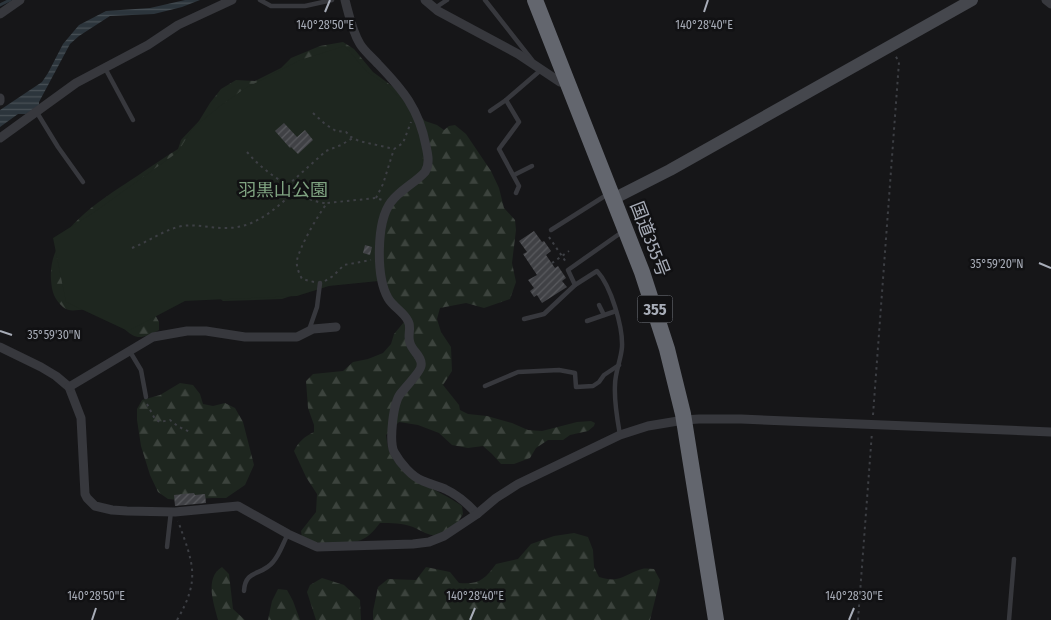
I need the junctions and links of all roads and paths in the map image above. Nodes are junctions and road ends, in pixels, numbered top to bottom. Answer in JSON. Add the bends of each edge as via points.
{"nodes":[{"id":1,"x":20,"y":0,"type":"edge"},
{"id":2,"x":232,"y":0,"type":"edge"},
{"id":3,"x":260,"y":0,"type":"edge"},
{"id":4,"x":332,"y":0,"type":"edge"},
{"id":5,"x":345,"y":0,"type":"edge"},
{"id":6,"x":425,"y":0,"type":"edge"},
{"id":7,"x":447,"y":0,"type":"edge"},
{"id":8,"x":485,"y":0,"type":"edge"},
{"id":9,"x":535,"y":0,"type":"edge"},
{"id":10,"x":972,"y":0,"type":"edge"},
{"id":11,"x":1046,"y":0,"type":"edge"},
{"id":12,"x":1051,"y":4,"type":"edge"},
{"id":13,"x":435,"y":8,"type":"junction"},
{"id":14,"x":0,"y":14,"type":"edge"},
{"id":15,"x":0,"y":24,"type":"edge"},
{"id":16,"x":890,"y":46,"type":"junction"},
{"id":17,"x":534,"y":63,"type":"junction"},
{"id":18,"x":105,"y":68,"type":"junction"},
{"id":19,"x":542,"y":69,"type":"junction"},
{"id":20,"x":568,"y":83,"type":"junction"},
{"id":21,"x":506,"y":100,"type":"junction"},
{"id":22,"x":36,"y":111,"type":"junction"},
{"id":23,"x":490,"y":111,"type":"dead end"},
{"id":24,"x":313,"y":112,"type":"dead end"},
{"id":25,"x":418,"y":115,"type":"junction"},
{"id":26,"x":133,"y":120,"type":"dead end"},
{"id":27,"x":0,"y":138,"type":"edge"},
{"id":28,"x":353,"y":138,"type":"junction"},
{"id":29,"x":394,"y":149,"type":"junction"},
{"id":30,"x":247,"y":152,"type":"dead end"},
{"id":31,"x":532,"y":166,"type":"dead end"},
{"id":32,"x":514,"y":176,"type":"junction"},
{"id":33,"x":83,"y":182,"type":"dead end"},
{"id":34,"x":288,"y":185,"type":"junction"},
{"id":35,"x":294,"y":192,"type":"junction"},
{"id":36,"x":516,"y":193,"type":"dead end"},
{"id":37,"x":612,"y":196,"type":"junction"},
{"id":38,"x":376,"y":198,"type":"junction"},
{"id":39,"x":390,"y":202,"type":"junction"},
{"id":40,"x":327,"y":203,"type":"junction"},
{"id":41,"x":551,"y":230,"type":"joint"},
{"id":42,"x":625,"y":230,"type":"junction"},
{"id":43,"x":132,"y":248,"type":"dead end"},
{"id":44,"x":570,"y":251,"type":"dead end"},
{"id":45,"x":562,"y":256,"type":"junction"},
{"id":46,"x":379,"y":258,"type":"junction"},
{"id":47,"x":552,"y":262,"type":"dead end"},
{"id":48,"x":570,"y":268,"type":"junction"},
{"id":49,"x":320,"y":283,"type":"junction"},
{"id":50,"x":575,"y":285,"type":"junction"},
{"id":51,"x":599,"y":305,"type":"dead end"},
{"id":52,"x":616,"y":311,"type":"junction"},
{"id":53,"x":604,"y":315,"type":"junction"},
{"id":54,"x":524,"y":319,"type":"dead end"},
{"id":55,"x":587,"y":321,"type":"dead end"},
{"id":56,"x":336,"y":327,"type":"dead end"},
{"id":57,"x":308,"y":331,"type":"junction"},
{"id":58,"x":0,"y":347,"type":"edge"},
{"id":59,"x":129,"y":350,"type":"junction"},
{"id":60,"x":619,"y":366,"type":"junction"},
{"id":61,"x":485,"y":386,"type":"dead end"},
{"id":62,"x":68,"y":387,"type":"junction"},
{"id":63,"x":146,"y":397,"type":"joint"},
{"id":64,"x":684,"y":420,"type":"junction"},
{"id":65,"x":872,"y":426,"type":"junction"},
{"id":66,"x":190,"y":432,"type":"dead end"},
{"id":67,"x":1051,"y":432,"type":"edge"},
{"id":68,"x":620,"y":435,"type":"junction"},
{"id":69,"x":173,"y":512,"type":"junction"},
{"id":70,"x":478,"y":514,"type":"junction"},
{"id":71,"x":288,"y":534,"type":"junction"},
{"id":72,"x":167,"y":547,"type":"dead end"},
{"id":73,"x":1014,"y":559,"type":"dead end"},
{"id":74,"x":244,"y":591,"type":"dead end"},
{"id":75,"x":177,"y":620,"type":"edge"},
{"id":76,"x":716,"y":620,"type":"edge"},
{"id":77,"x":858,"y":620,"type":"edge"},
{"id":78,"x":1008,"y":620,"type":"edge"}],
"edges":[{"from":1,"to":14,"type":"street"},
{"from":2,"to":18,"type":"street","via":[[178,25]]},
{"from":3,"to":4,"type":"lane","via":[[271,6],[304,6]]},
{"from":5,"to":25,"type":"street","via":[[359,43]]},
{"from":6,"to":13,"type":"street"},
{"from":7,"to":13,"type":"lane"},
{"from":8,"to":17,"type":"lane"},
{"from":9,"to":20,"type":"highway","name":"国道355号","number":"355"},
{"from":10,"to":16,"type":"street"},
{"from":11,"to":12,"type":"street"},
{"from":13,"to":17,"type":"street"},
{"from":14,"to":15,"type":"street"},
{"from":16,"to":37,"type":"street","via":[[670,170]]},
{"from":16,"to":65,"type":"path","via":[[899,62]]},
{"from":17,"to":19,"type":"street"},
{"from":18,"to":22,"type":"street","via":[[76,83]]},
{"from":18,"to":26,"type":"lane"},
{"from":19,"to":20,"type":"street"},
{"from":19,"to":21,"type":"lane"},
{"from":20,"to":37,"type":"highway","name":"国道355号","number":"355"},
{"from":21,"to":23,"type":"lane"},
{"from":21,"to":32,"type":"lane","via":[[519,122],[499,149]]},
{"from":22,"to":27,"type":"street"},
{"from":22,"to":33,"type":"lane"},
{"from":24,"to":28,"type":"path","via":[[331,128],[346,132]]},
{"from":25,"to":29,"type":"path","via":[[409,123],[403,143]]},
{"from":25,"to":39,"type":"street","via":[[428,168]]},
{"from":28,"to":29,"type":"path"},
{"from":28,"to":34,"type":"path","via":[[326,151]]},
{"from":29,"to":38,"type":"path"},
{"from":30,"to":34,"type":"path","via":[[271,176]]},
{"from":31,"to":32,"type":"lane"},
{"from":32,"to":36,"type":"lane","via":[[519,186]]},
{"from":34,"to":35,"type":"path"},
{"from":35,"to":40,"type":"path"},
{"from":35,"to":43,"type":"path","via":[[272,213],[248,225],[181,227],[166,230]]},
{"from":37,"to":41,"type":"lane"},
{"from":37,"to":42,"type":"highway","name":"国道355号","number":"355"},
{"from":38,"to":39,"type":"path"},
{"from":38,"to":40,"type":"path"},
{"from":39,"to":46,"type":"street","via":[[384,219]]},
{"from":40,"to":49,"type":"path","via":[[310,230],[297,268],[305,281]]},
{"from":41,"to":45,"type":"path","via":[[547,234]]},
{"from":42,"to":48,"type":"lane"},
{"from":42,"to":64,"type":"highway","name":"国道355号","number":"355","via":[[656,312]]},
{"from":44,"to":45,"type":"path"},
{"from":45,"to":47,"type":"path"},
{"from":45,"to":48,"type":"path"},
{"from":46,"to":49,"type":"path","via":[[344,264]]},
{"from":46,"to":70,"type":"street","via":[[385,292],[408,319],[410,346],[422,364],[398,399],[391,433],[393,448],[416,478],[453,494]]},
{"from":48,"to":50,"type":"lane"},
{"from":49,"to":57,"type":"lane","via":[[317,307]]},
{"from":50,"to":52,"type":"lane","via":[[597,271]]},
{"from":50,"to":54,"type":"lane","via":[[544,314]]},
{"from":51,"to":53,"type":"lane"},
{"from":52,"to":53,"type":"lane"},
{"from":52,"to":60,"type":"lane","via":[[622,336]]},
{"from":53,"to":55,"type":"lane"},
{"from":56,"to":57,"type":"street"},
{"from":57,"to":59,"type":"street","via":[[297,337],[245,337],[187,330],[153,337]]},
{"from":58,"to":62,"type":"street","via":[[41,366]]},
{"from":59,"to":62,"type":"street"},
{"from":59,"to":63,"type":"lane","via":[[140,370]]},
{"from":60,"to":61,"type":"lane","via":[[593,386],[576,387],[575,373],[559,370],[518,372]]},
{"from":60,"to":68,"type":"lane","via":[[614,395]]},
{"from":62,"to":69,"type":"street","via":[[81,418],[87,498],[96,506],[112,510]]},
{"from":63,"to":66,"type":"path","via":[[155,419],[160,422],[170,420]]},
{"from":64,"to":65,"type":"street","via":[[741,419]]},
{"from":64,"to":68,"type":"street"},
{"from":64,"to":76,"type":"highway","name":"国道355号","number":"355"},
{"from":65,"to":67,"type":"street"},
{"from":65,"to":77,"type":"path"},
{"from":68,"to":70,"type":"street","via":[[518,484]]},
{"from":69,"to":71,"type":"street","via":[[238,506]]},
{"from":69,"to":72,"type":"lane"},
{"from":69,"to":75,"type":"path","via":[[193,570],[187,603]]},
{"from":70,"to":71,"type":"street","via":[[437,540],[413,544],[317,547]]},
{"from":71,"to":74,"type":"lane","via":[[272,564],[248,576]]},
{"from":73,"to":78,"type":"lane"}]}
